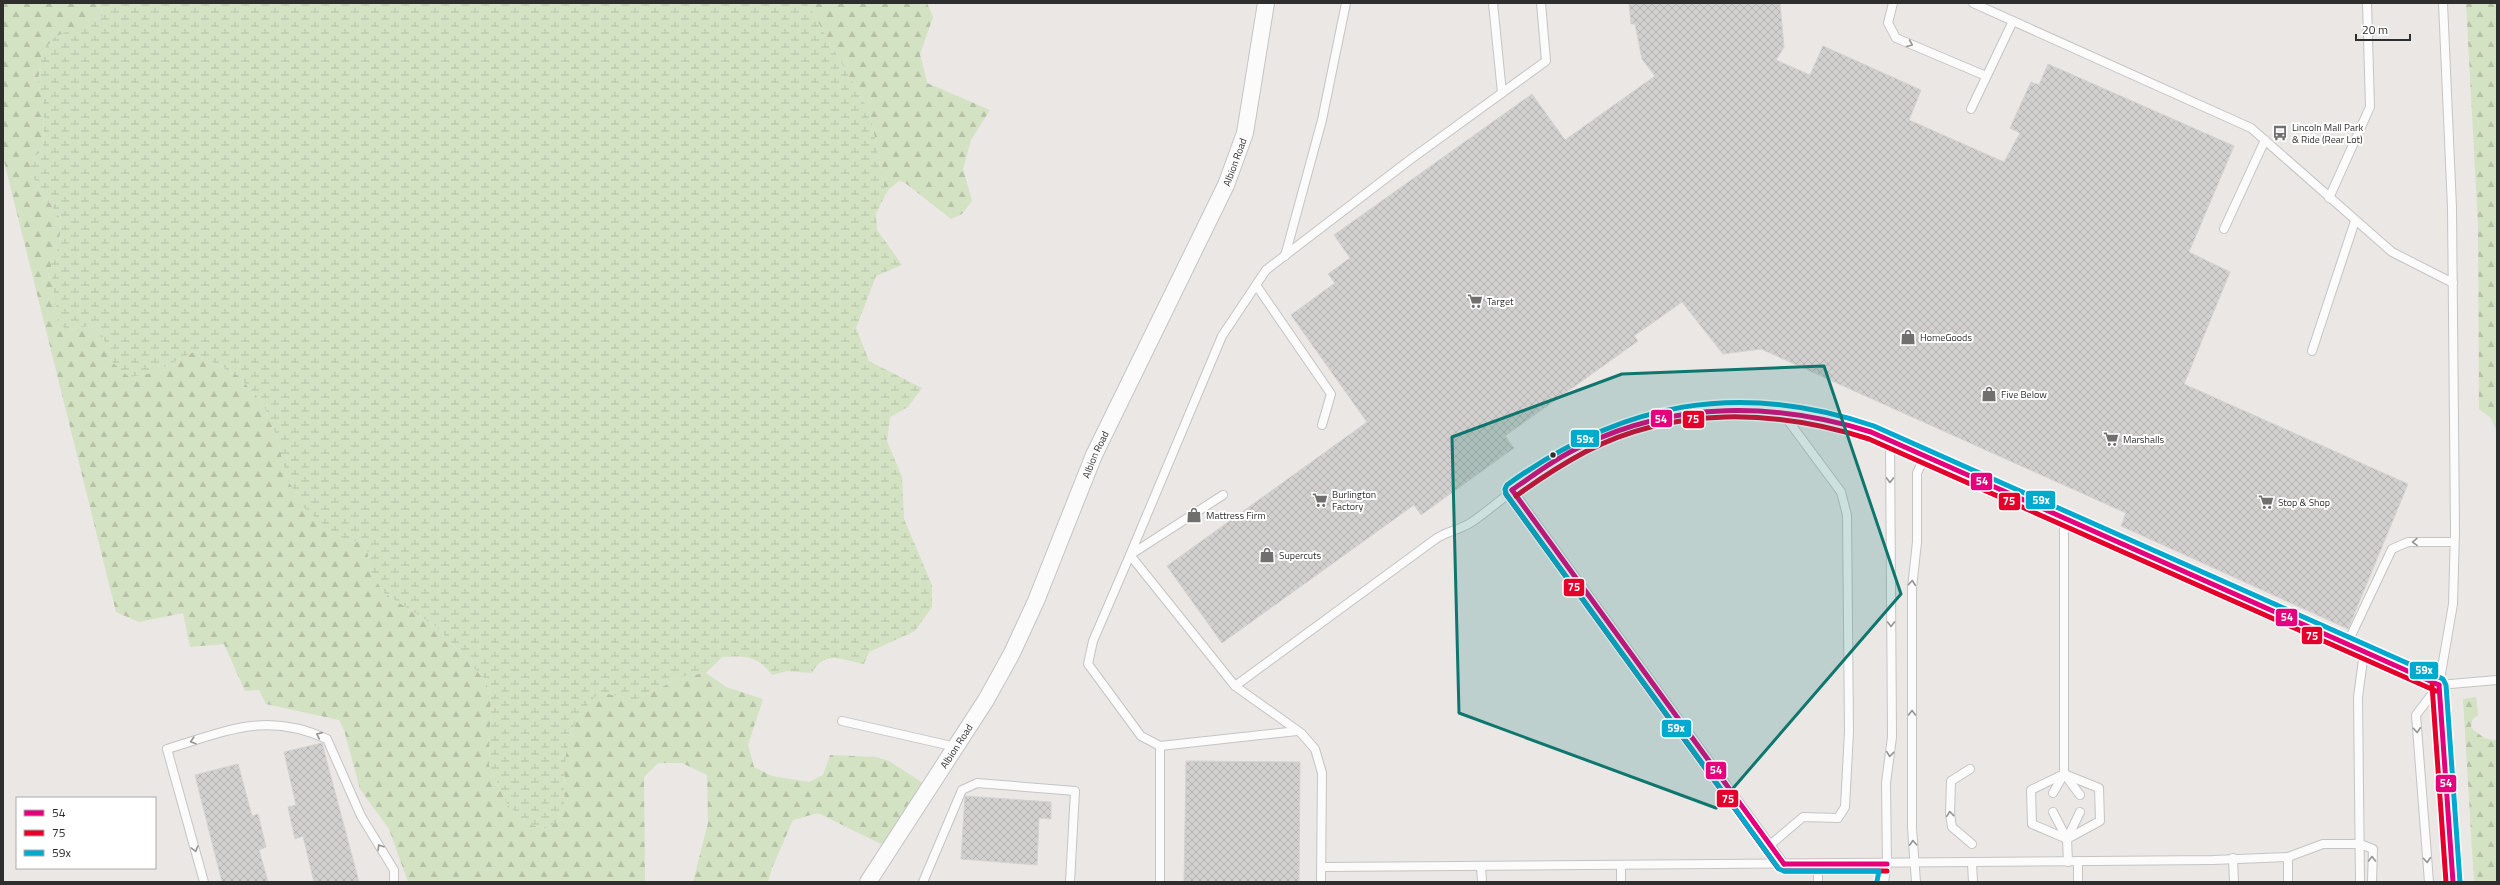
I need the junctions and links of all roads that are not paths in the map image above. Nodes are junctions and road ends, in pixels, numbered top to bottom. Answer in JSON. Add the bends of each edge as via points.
{"nodes":[{"id":1,"x":1266,"y":3,"type":"edge"},
{"id":2,"x":1346,"y":3,"type":"edge"},
{"id":3,"x":1493,"y":3,"type":"edge"},
{"id":4,"x":1541,"y":3,"type":"edge"},
{"id":5,"x":1893,"y":3,"type":"edge"},
{"id":6,"x":1973,"y":3,"type":"edge"},
{"id":7,"x":2367,"y":3,"type":"edge"},
{"id":8,"x":2443,"y":3,"type":"edge"},
{"id":9,"x":2013,"y":21,"type":"junction"},
{"id":10,"x":1986,"y":76,"type":"junction"},
{"id":11,"x":1502,"y":93,"type":"junction"},
{"id":12,"x":1971,"y":109,"type":"dead end"},
{"id":13,"x":2265,"y":140,"type":"junction"},
{"id":14,"x":2329,"y":198,"type":"junction"},
{"id":15,"x":2356,"y":221,"type":"junction"},
{"id":16,"x":2224,"y":230,"type":"dead end"},
{"id":17,"x":1284,"y":256,"type":"junction"},
{"id":18,"x":2453,"y":283,"type":"junction"},
{"id":19,"x":1256,"y":285,"type":"junction"},
{"id":20,"x":2312,"y":352,"type":"dead end"},
{"id":21,"x":1781,"y":411,"type":"junction"},
{"id":22,"x":1322,"y":425,"type":"dead end"},
{"id":23,"x":1890,"y":441,"type":"junction"},
{"id":24,"x":1926,"y":456,"type":"junction"},
{"id":25,"x":1512,"y":490,"type":"junction"},
{"id":26,"x":1223,"y":495,"type":"dead end"},
{"id":27,"x":2064,"y":518,"type":"junction"},
{"id":28,"x":2454,"y":542,"type":"junction"},
{"id":29,"x":1130,"y":555,"type":"junction"},
{"id":30,"x":2347,"y":644,"type":"junction"},
{"id":31,"x":2364,"y":652,"type":"junction"},
{"id":32,"x":2497,"y":680,"type":"edge"},
{"id":33,"x":2439,"y":685,"type":"junction"},
{"id":34,"x":1235,"y":686,"type":"junction"},
{"id":35,"x":842,"y":722,"type":"dead end"},
{"id":36,"x":1297,"y":731,"type":"junction"},
{"id":37,"x":1160,"y":746,"type":"junction"},
{"id":38,"x":956,"y":747,"type":"junction"},
{"id":39,"x":1970,"y":769,"type":"dead end"},
{"id":40,"x":2064,"y":774,"type":"junction"},
{"id":41,"x":2052,"y":793,"type":"dead end"},
{"id":42,"x":2080,"y":794,"type":"dead end"},
{"id":43,"x":2053,"y":812,"type":"dead end"},
{"id":44,"x":2080,"y":812,"type":"dead end"},
{"id":45,"x":2067,"y":839,"type":"junction"},
{"id":46,"x":1972,"y":844,"type":"dead end"},
{"id":47,"x":2360,"y":844,"type":"junction"},
{"id":48,"x":1770,"y":845,"type":"junction"},
{"id":49,"x":2288,"y":857,"type":"junction"},
{"id":50,"x":2233,"y":858,"type":"junction"},
{"id":51,"x":2078,"y":861,"type":"junction"},
{"id":52,"x":2068,"y":862,"type":"junction"},
{"id":53,"x":1914,"y":863,"type":"junction"},
{"id":54,"x":1972,"y":863,"type":"junction"},
{"id":55,"x":1784,"y":864,"type":"junction"},
{"id":56,"x":1818,"y":864,"type":"junction"},
{"id":57,"x":1887,"y":864,"type":"junction"},
{"id":58,"x":1481,"y":866,"type":"junction"},
{"id":59,"x":1621,"y":866,"type":"junction"},
{"id":60,"x":1321,"y":867,"type":"junction"},
{"id":61,"x":204,"y":882,"type":"edge"},
{"id":62,"x":394,"y":882,"type":"edge"},
{"id":63,"x":868,"y":882,"type":"edge"},
{"id":64,"x":923,"y":882,"type":"edge"},
{"id":65,"x":1070,"y":882,"type":"edge"},
{"id":66,"x":1160,"y":882,"type":"edge"},
{"id":67,"x":1320,"y":882,"type":"edge"},
{"id":68,"x":1482,"y":882,"type":"edge"},
{"id":69,"x":1621,"y":882,"type":"edge"},
{"id":70,"x":1818,"y":882,"type":"edge"},
{"id":71,"x":1884,"y":882,"type":"edge"},
{"id":72,"x":1916,"y":882,"type":"edge"},
{"id":73,"x":1973,"y":882,"type":"edge"},
{"id":74,"x":2078,"y":882,"type":"edge"},
{"id":75,"x":2234,"y":882,"type":"edge"},
{"id":76,"x":2288,"y":882,"type":"edge"},
{"id":77,"x":2360,"y":882,"type":"edge"},
{"id":78,"x":2372,"y":882,"type":"edge"},
{"id":79,"x":2428,"y":882,"type":"edge"},
{"id":80,"x":2452,"y":882,"type":"edge"}],
"edges":[{"from":1,"to":38,"type":"street","name":"Albion Road","via":[[1249,115],[1234,167],[1094,456],[1036,601],[1012,653]]},
{"from":2,"to":17,"type":"lane","via":[[1322,120]]},
{"from":3,"to":11,"type":"lane"},
{"from":4,"to":11,"type":"lane","via":[[1546,61]]},
{"from":5,"to":10,"type":"lane","one_way":true,"via":[[1888,23],[1896,38]]},
{"from":6,"to":9,"type":"lane"},
{"from":7,"to":14,"type":"lane","via":[[2370,107]]},
{"from":8,"to":18,"type":"lane"},
{"from":9,"to":10,"type":"lane"},
{"from":9,"to":13,"type":"lane","via":[[2251,128]]},
{"from":10,"to":12,"type":"lane"},
{"from":11,"to":17,"type":"lane"},
{"from":13,"to":14,"type":"lane"},
{"from":13,"to":16,"type":"lane"},
{"from":14,"to":15,"type":"lane"},
{"from":15,"to":18,"type":"lane","via":[[2392,252]]},
{"from":15,"to":20,"type":"lane"},
{"from":17,"to":19,"type":"lane","via":[[1266,270]]},
{"from":18,"to":28,"type":"lane"},
{"from":19,"to":22,"type":"lane","via":[[1331,394]]},
{"from":19,"to":29,"type":"lane","via":[[1222,336]]},
{"from":21,"to":23,"type":"lane","via":[[1823,418],[1871,432]]},
{"from":21,"to":25,"type":"lane","via":[[1713,408],[1657,417],[1627,425],[1596,437],[1560,456]]},
{"from":21,"to":48,"type":"lane","via":[[1841,492],[1847,515],[1848,732],[1845,807],[1838,818],[1803,817]]},
{"from":23,"to":24,"type":"lane"},
{"from":23,"to":57,"type":"lane","one_way":true,"via":[[1892,737],[1886,783]]},
{"from":24,"to":27,"type":"lane"},
{"from":53,"to":24,"type":"lane","one_way":true,"via":[[1912,588],[1917,542],[1916,473]]},
{"from":25,"to":34,"type":"lane","via":[[1471,523],[1437,538]]},
{"from":25,"to":48,"type":"lane"},
{"from":26,"to":29,"type":"lane"},
{"from":27,"to":30,"type":"lane"},
{"from":27,"to":40,"type":"lane"},
{"from":28,"to":30,"type":"lane","one_way":true,"via":[[2408,542],[2392,549]]},
{"from":28,"to":33,"type":"lane","via":[[2453,604]]},
{"from":29,"to":34,"type":"lane"},
{"from":29,"to":37,"type":"lane","via":[[1093,641],[1088,664],[1141,736]]},
{"from":30,"to":31,"type":"lane"},
{"from":31,"to":33,"type":"lane"},
{"from":31,"to":47,"type":"lane","via":[[2358,697]]},
{"from":32,"to":33,"type":"lane"},
{"from":33,"to":79,"type":"lane","one_way":true,"via":[[2416,715]]},
{"from":33,"to":80,"type":"lane"},
{"from":34,"to":36,"type":"lane"},
{"from":35,"to":38,"type":"lane"},
{"from":36,"to":37,"type":"lane"},
{"from":36,"to":60,"type":"lane","via":[[1315,749],[1322,773]]},
{"from":37,"to":66,"type":"lane"},
{"from":38,"to":63,"type":"street","name":"Albion Road"},
{"from":46,"to":39,"type":"lane","one_way":true,"via":[[1952,827],[1950,814],[1951,781]]},
{"from":40,"to":41,"type":"lane"},
{"from":40,"to":42,"type":"lane"},
{"from":40,"to":45,"type":"lane","via":[[2099,788],[2100,821]]},
{"from":40,"to":45,"type":"lane","via":[[2031,790],[2032,824]]},
{"from":43,"to":45,"type":"lane"},
{"from":44,"to":45,"type":"lane"},
{"from":45,"to":52,"type":"lane"},
{"from":47,"to":49,"type":"lane","via":[[2323,844]]},
{"from":47,"to":77,"type":"lane"},
{"from":78,"to":47,"type":"lane","one_way":true,"via":[[2372,849]]},
{"from":48,"to":55,"type":"lane"},
{"from":49,"to":50,"type":"lane"},
{"from":49,"to":76,"type":"lane"},
{"from":50,"to":51,"type":"lane"},
{"from":50,"to":75,"type":"lane"},
{"from":51,"to":52,"type":"lane"},
{"from":51,"to":74,"type":"lane"},
{"from":52,"to":54,"type":"lane"},
{"from":53,"to":54,"type":"lane"},
{"from":53,"to":57,"type":"lane"},
{"from":53,"to":72,"type":"lane"},
{"from":54,"to":73,"type":"lane"},
{"from":55,"to":56,"type":"lane"},
{"from":55,"to":59,"type":"lane"},
{"from":56,"to":57,"type":"lane"},
{"from":56,"to":70,"type":"lane"},
{"from":57,"to":71,"type":"lane"},
{"from":58,"to":59,"type":"lane"},
{"from":58,"to":60,"type":"lane"},
{"from":58,"to":68,"type":"lane"},
{"from":59,"to":69,"type":"lane"},
{"from":60,"to":67,"type":"lane"},
{"from":62,"to":61,"type":"lane","one_way":true,"via":[[394,870],[361,816],[327,739],[308,730],[266,723],[238,728],[167,749]]},
{"from":64,"to":65,"type":"lane","via":[[962,790],[977,782],[1075,791]]}]}
